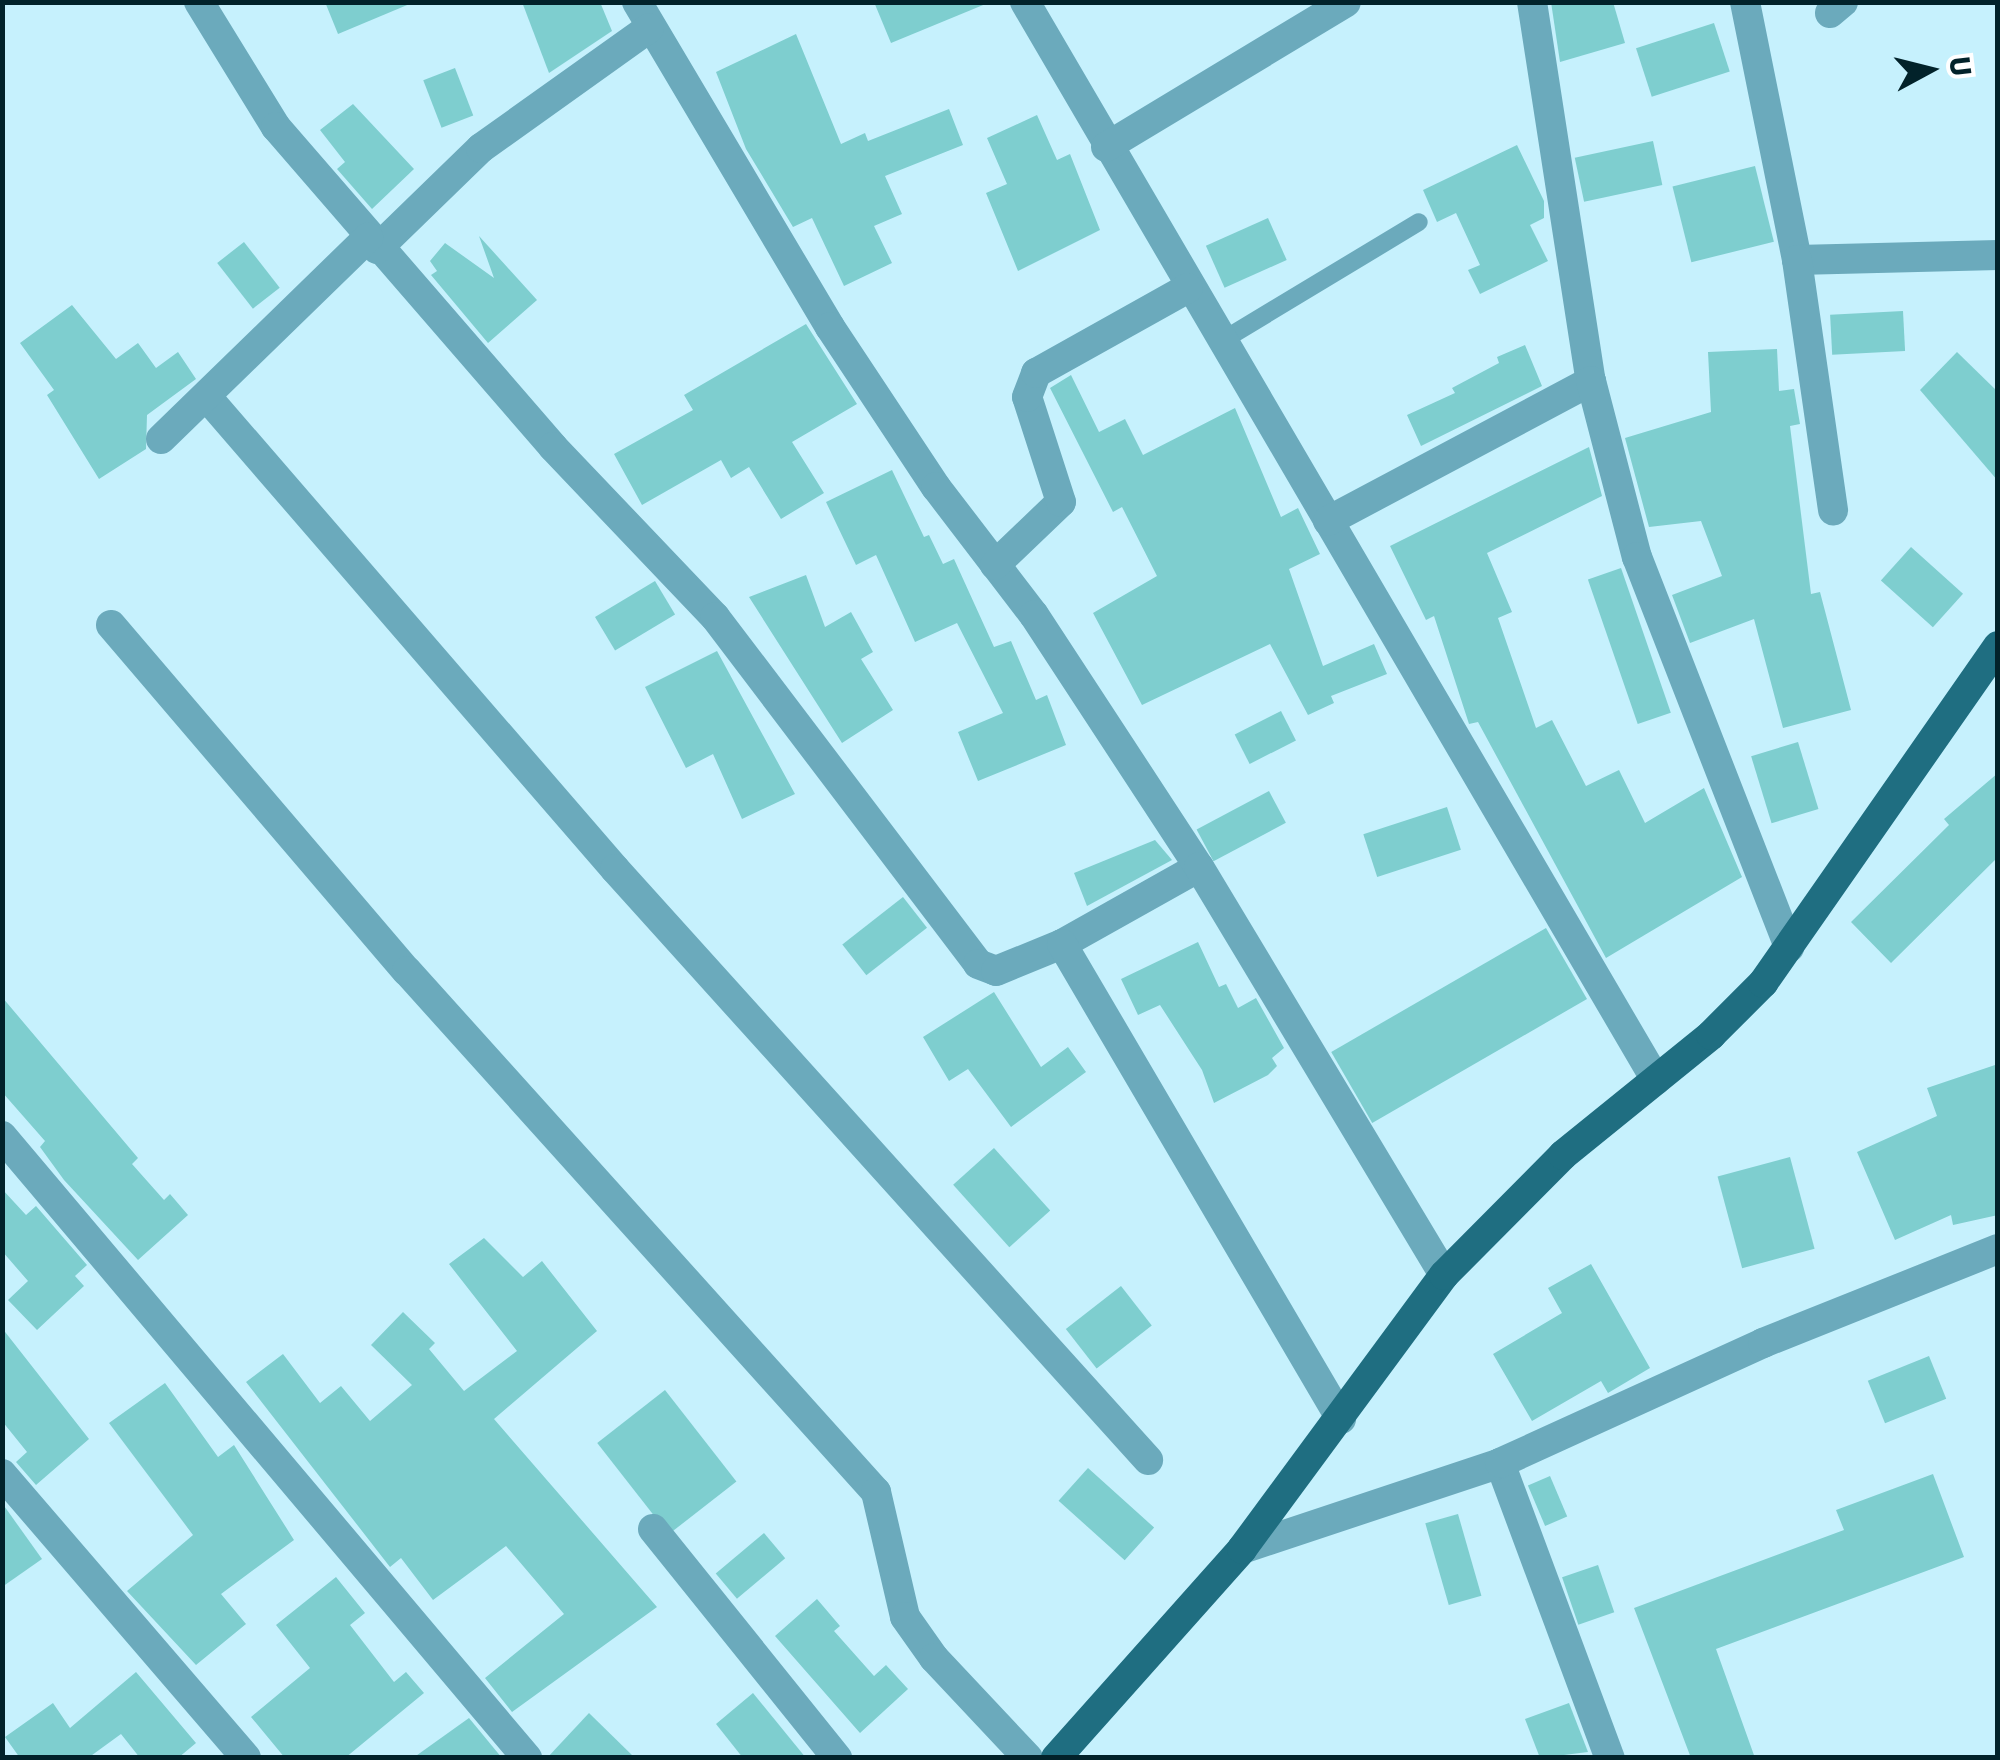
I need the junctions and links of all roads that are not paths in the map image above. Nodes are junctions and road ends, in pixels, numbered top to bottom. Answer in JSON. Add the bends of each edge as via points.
{"nodes":[{"id":1,"x":198,"y":2,"type":"edge"},
{"id":2,"x":1025,"y":2,"type":"edge"},
{"id":3,"x":1346,"y":2,"type":"edge"},
{"id":4,"x":1532,"y":2,"type":"edge"},
{"id":5,"x":1745,"y":2,"type":"edge"},
{"id":6,"x":1828,"y":2,"type":"edge"},
{"id":7,"x":1842,"y":2,"type":"edge"},
{"id":8,"x":643,"y":15,"type":"edge"},
{"id":9,"x":1106,"y":146,"type":"junction"},
{"id":10,"x":1419,"y":222,"type":"dead end"},
{"id":11,"x":372,"y":244,"type":"junction"},
{"id":12,"x":1998,"y":255,"type":"edge"},
{"id":13,"x":1798,"y":260,"type":"junction"},
{"id":14,"x":1188,"y":288,"type":"junction"},
{"id":15,"x":1220,"y":342,"type":"junction"},
{"id":16,"x":1591,"y":381,"type":"junction"},
{"id":17,"x":206,"y":396,"type":"junction"},
{"id":18,"x":162,"y":439,"type":"dead end"},
{"id":19,"x":1833,"y":510,"type":"dead end"},
{"id":20,"x":1328,"y":521,"type":"junction"},
{"id":21,"x":995,"y":565,"type":"junction"},
{"id":22,"x":111,"y":625,"type":"dead end"},
{"id":23,"x":1998,"y":646,"type":"edge"},
{"id":24,"x":1199,"y":868,"type":"junction"},
{"id":25,"x":1062,"y":944,"type":"junction"},
{"id":26,"x":1789,"y":947,"type":"junction"},
{"id":27,"x":1656,"y":1080,"type":"junction"},
{"id":28,"x":2,"y":1136,"type":"edge"},
{"id":29,"x":1998,"y":1248,"type":"edge"},
{"id":30,"x":1444,"y":1275,"type":"junction"},
{"id":31,"x":1341,"y":1419,"type":"junction"},
{"id":32,"x":1148,"y":1460,"type":"dead end"},
{"id":33,"x":1500,"y":1464,"type":"junction"},
{"id":34,"x":2,"y":1474,"type":"edge"},
{"id":35,"x":653,"y":1529,"type":"dead end"},
{"id":36,"x":1242,"y":1549,"type":"junction"},
{"id":37,"x":246,"y":1758,"type":"edge"},
{"id":38,"x":527,"y":1758,"type":"edge"},
{"id":39,"x":837,"y":1758,"type":"edge"},
{"id":40,"x":1028,"y":1758,"type":"edge"},
{"id":41,"x":1056,"y":1758,"type":"edge"},
{"id":42,"x":1610,"y":1758,"type":"edge"}],
"edges":[{"from":1,"to":11,"type":"street","via":[[243,82]]},
{"from":2,"to":9,"type":"street"},
{"from":3,"to":9,"type":"street"},
{"from":4,"to":16,"type":"street"},
{"from":5,"to":13,"type":"street"},
{"from":6,"to":7,"type":"street","via":[[1830,13]]},
{"from":8,"to":11,"type":"street"},
{"from":8,"to":21,"type":"street","via":[[830,327]]},
{"from":9,"to":14,"type":"street"},
{"from":10,"to":15,"type":"lane"},
{"from":11,"to":17,"type":"street"},
{"from":11,"to":25,"type":"street","via":[[552,448],[716,617],[978,964],[996,972]]},
{"from":12,"to":13,"type":"street"},
{"from":13,"to":19,"type":"street"},
{"from":14,"to":15,"type":"street"},
{"from":14,"to":21,"type":"street","via":[[1036,373],[1027,397],[1061,502]]},
{"from":15,"to":20,"type":"street"},
{"from":16,"to":20,"type":"street"},
{"from":16,"to":26,"type":"street","via":[[1636,557]]},
{"from":17,"to":18,"type":"street"},
{"from":17,"to":32,"type":"street","via":[[628,884]]},
{"from":20,"to":27,"type":"street"},
{"from":21,"to":24,"type":"street"},
{"from":22,"to":40,"type":"street","via":[[407,972],[876,1492],[905,1616],[934,1658]]},
{"from":23,"to":26,"type":"main road"},
{"from":24,"to":25,"type":"street"},
{"from":24,"to":30,"type":"street"},
{"from":25,"to":31,"type":"street"},
{"from":26,"to":27,"type":"main road","via":[[1736,1012]]},
{"from":27,"to":30,"type":"main road","via":[[1563,1155]]},
{"from":28,"to":38,"type":"street"},
{"from":29,"to":33,"type":"street","via":[[1763,1343]]},
{"from":30,"to":31,"type":"main road"},
{"from":31,"to":36,"type":"main road"},
{"from":33,"to":36,"type":"street"},
{"from":33,"to":42,"type":"street"},
{"from":34,"to":37,"type":"street"},
{"from":35,"to":39,"type":"street"},
{"from":36,"to":41,"type":"main road"}]}
